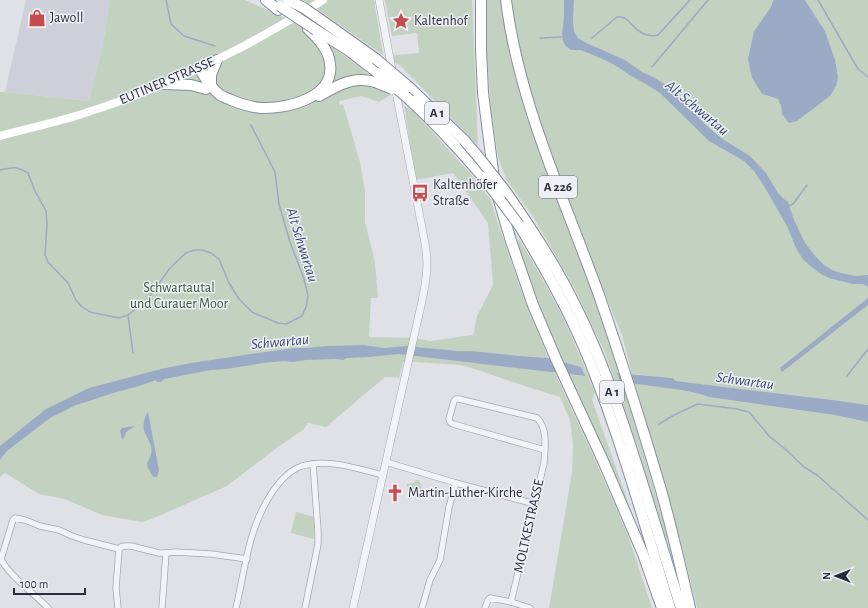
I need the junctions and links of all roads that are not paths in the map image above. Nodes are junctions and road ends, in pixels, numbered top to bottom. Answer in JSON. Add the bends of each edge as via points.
{"nodes":[{"id":1,"x":267,"y":0,"type":"edge"},
{"id":2,"x":322,"y":0,"type":"edge"},
{"id":3,"x":481,"y":0,"type":"edge"},
{"id":4,"x":506,"y":0,"type":"edge"},
{"id":5,"x":379,"y":2,"type":"edge"},
{"id":6,"x":282,"y":5,"type":"edge"},
{"id":7,"x":312,"y":29,"type":"junction"},
{"id":8,"x":217,"y":60,"type":"junction"},
{"id":9,"x":197,"y":70,"type":"junction"},
{"id":10,"x":377,"y":77,"type":"junction"},
{"id":11,"x":165,"y":84,"type":"junction"},
{"id":12,"x":209,"y":88,"type":"junction"},
{"id":13,"x":0,"y":136,"type":"edge"},
{"id":14,"x":461,"y":144,"type":"junction"},
{"id":15,"x":545,"y":450,"type":"junction"},
{"id":16,"x":386,"y":462,"type":"junction"},
{"id":17,"x":313,"y":464,"type":"junction"},
{"id":18,"x":383,"y":475,"type":"junction"},
{"id":19,"x":456,"y":483,"type":"junction"},
{"id":20,"x":535,"y":504,"type":"junction"},
{"id":21,"x":119,"y":549,"type":"junction"},
{"id":22,"x":166,"y":553,"type":"junction"},
{"id":23,"x":0,"y":558,"type":"edge"},
{"id":24,"x":247,"y":559,"type":"junction"},
{"id":25,"x":511,"y":602,"type":"junction"},
{"id":26,"x":48,"y":608,"type":"edge"},
{"id":27,"x":118,"y":608,"type":"edge"},
{"id":28,"x":162,"y":608,"type":"edge"},
{"id":29,"x":236,"y":608,"type":"edge"},
{"id":30,"x":305,"y":608,"type":"edge"},
{"id":31,"x":353,"y":608,"type":"edge"},
{"id":32,"x":422,"y":608,"type":"edge"},
{"id":33,"x":485,"y":608,"type":"edge"},
{"id":34,"x":530,"y":608,"type":"edge"},
{"id":35,"x":662,"y":608,"type":"edge"},
{"id":36,"x":670,"y":608,"type":"edge"},
{"id":37,"x":681,"y":608,"type":"edge"},
{"id":38,"x":690,"y":608,"type":"edge"}],
"edges":[{"from":1,"to":6,"type":"highway","number":"A 1"},
{"from":2,"to":8,"type":"main road","name":"EUTINER STRASSE","via":[[282,26]]},
{"from":3,"to":35,"type":"highway","via":[[483,93],[491,162],[507,228],[533,305],[643,554]]},
{"from":4,"to":38,"type":"highway","number":"A 226","via":[[518,64],[538,133],[600,298],[630,387],[661,492]]},
{"from":5,"to":16,"type":"street","via":[[427,265],[422,301]]},
{"from":6,"to":7,"type":"highway","number":"A 1","bridge":true},
{"from":6,"to":14,"type":"highway","number":"A 1","bridge":true,"via":[[304,8],[376,60],[409,87]]},
{"from":7,"to":10,"type":"highway","number":"A 1","via":[[348,50]]},
{"from":7,"to":12,"type":"highway","via":[[325,49],[330,63],[328,79],[316,94],[295,104],[261,108],[247,106]]},
{"from":8,"to":9,"type":"main road","name":"EUTINER STRASSE"},
{"from":8,"to":12,"type":"highway"},
{"from":9,"to":11,"type":"main road","name":"EUTINER STRASSE"},
{"from":9,"to":12,"type":"highway","via":[[201,83]]},
{"from":10,"to":12,"type":"highway","via":[[352,81],[303,104],[276,110],[236,106],[220,98]]},
{"from":10,"to":14,"type":"highway","number":"A 1","bridge":true,"via":[[410,100]]},
{"from":11,"to":12,"type":"highway"},
{"from":11,"to":13,"type":"main road","name":"EUTINER STRASSE","via":[[86,113]]},
{"from":14,"to":36,"type":"highway","number":"A 1","bridge":true,"via":[[519,225],[542,262],[577,330],[612,420]]},
{"from":14,"to":37,"type":"highway","number":"A 1","bridge":true,"via":[[481,160],[528,224],[549,256],[586,326],[632,451]]},
{"from":15,"to":15,"type":"street","name":"MOLTKESTRASSE","via":[[543,426],[537,418],[459,399],[454,401],[449,419],[453,424]]},
{"from":15,"to":20,"type":"street","name":"MOLTKESTRASSE"},
{"from":16,"to":18,"type":"street"},
{"from":16,"to":19,"type":"street"},
{"from":17,"to":18,"type":"street","via":[[342,465]]},
{"from":17,"to":24,"type":"street","via":[[287,474],[272,492],[253,533]]},
{"from":17,"to":30,"type":"street","via":[[318,544]]},
{"from":18,"to":31,"type":"street"},
{"from":19,"to":20,"type":"street"},
{"from":19,"to":32,"type":"street","via":[[440,560],[430,580]]},
{"from":20,"to":25,"type":"street","name":"MOLTKESTRASSE"},
{"from":21,"to":22,"type":"street","via":[[121,546],[131,546]]},
{"from":21,"to":23,"type":"street","via":[[15,518]]},
{"from":21,"to":27,"type":"street","via":[[116,588]]},
{"from":22,"to":24,"type":"street","via":[[211,554]]},
{"from":22,"to":28,"type":"street"},
{"from":23,"to":26,"type":"street","via":[[27,590]]},
{"from":24,"to":29,"type":"street"},
{"from":25,"to":33,"type":"street","via":[[490,598]]},
{"from":25,"to":34,"type":"street"}]}
